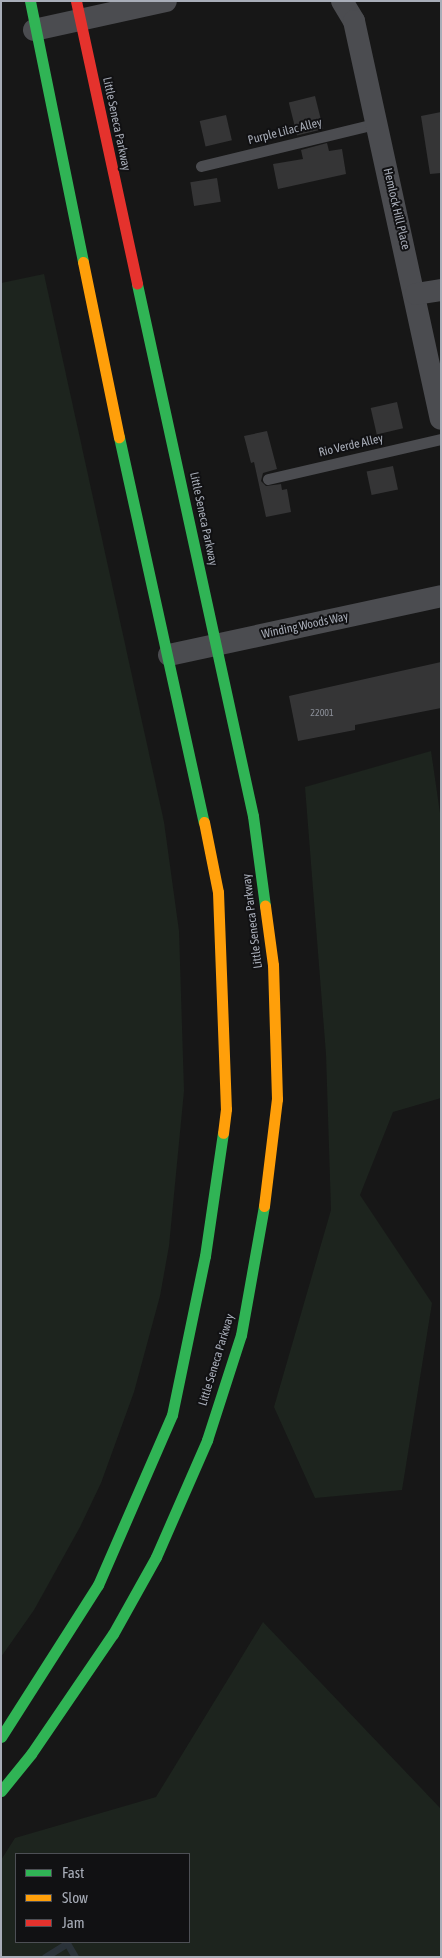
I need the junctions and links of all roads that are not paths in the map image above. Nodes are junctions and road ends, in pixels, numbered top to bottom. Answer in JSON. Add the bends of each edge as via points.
{"nodes":[{"id":1,"x":30,"y":1,"type":"edge"},
{"id":2,"x":166,"y":1,"type":"edge"},
{"id":3,"x":342,"y":1,"type":"edge"},
{"id":4,"x":78,"y":11,"type":"edge"},
{"id":5,"x":34,"y":30,"type":"junction"},
{"id":6,"x":376,"y":124,"type":"junction"},
{"id":7,"x":201,"y":166,"type":"dead end"},
{"id":8,"x":441,"y":290,"type":"edge"},
{"id":9,"x":416,"y":294,"type":"junction"},
{"id":10,"x":441,"y":419,"type":"edge"},
{"id":11,"x":441,"y":439,"type":"edge"},
{"id":12,"x":268,"y":479,"type":"dead end"},
{"id":13,"x":441,"y":596,"type":"edge"},
{"id":14,"x":217,"y":645,"type":"junction"},
{"id":15,"x":169,"y":655,"type":"junction"},
{"id":16,"x":4,"y":1734,"type":"edge"},
{"id":17,"x":1,"y":1791,"type":"edge"}],
"edges":[{"from":1,"to":5,"type":"main road"},
{"from":2,"to":4,"type":"street"},
{"from":3,"to":6,"type":"street","name":"Hemlock Hill Place","via":[[354,21]]},
{"from":4,"to":5,"type":"street"},
{"from":4,"to":14,"type":"main road","name":"Little Seneca Parkway"},
{"from":5,"to":15,"type":"main road","via":[[115,420]]},
{"from":6,"to":7,"type":"lane","name":"Purple Lilac Alley"},
{"from":6,"to":9,"type":"street","name":"Hemlock Hill Place"},
{"from":8,"to":9,"type":"street"},
{"from":9,"to":10,"type":"street","name":"Hemlock Hill Place"},
{"from":11,"to":12,"type":"lane","name":"Rio Verde Alley"},
{"from":13,"to":14,"type":"street","name":"Winding Woods Way"},
{"from":14,"to":15,"type":"street","name":"Winding Woods Way"},
{"from":14,"to":17,"type":"main road","name":"Little Seneca Parkway","via":[[253,816],[273,965],[277,1099],[261,1233],[241,1335],[216,1414],[156,1557],[113,1634],[31,1754]]},
{"from":15,"to":16,"type":"main road","via":[[218,892],[226,1109],[205,1256],[172,1414],[98,1585]]}]}
